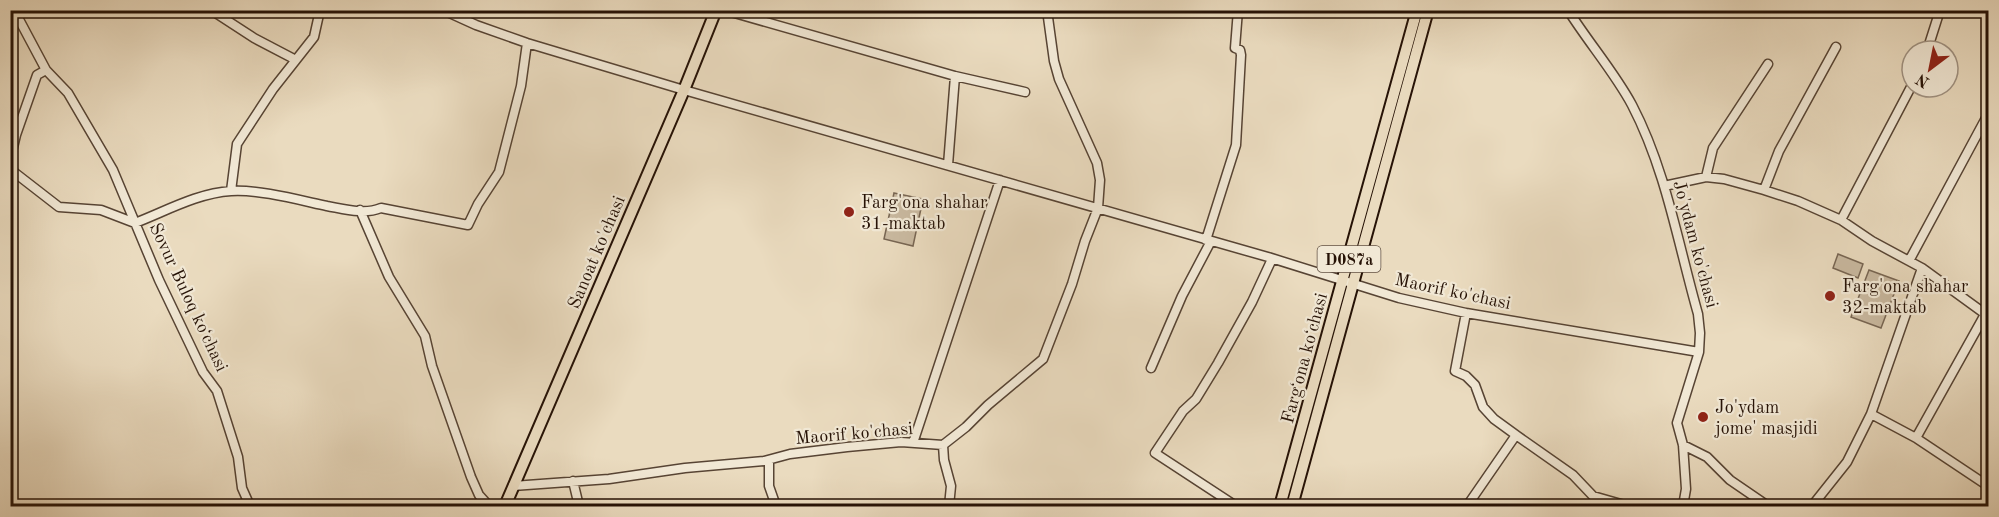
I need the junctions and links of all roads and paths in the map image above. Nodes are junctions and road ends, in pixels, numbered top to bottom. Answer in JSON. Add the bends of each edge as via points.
{"nodes":[{"id":1,"x":14,"y":10,"type":"edge"},
{"id":2,"x":211,"y":10,"type":"edge"},
{"id":3,"x":320,"y":10,"type":"edge"},
{"id":4,"x":443,"y":10,"type":"edge"},
{"id":5,"x":1047,"y":10,"type":"edge"},
{"id":6,"x":1238,"y":10,"type":"edge"},
{"id":7,"x":1417,"y":10,"type":"edge"},
{"id":8,"x":1428,"y":10,"type":"edge"},
{"id":9,"x":1568,"y":10,"type":"edge"},
{"id":10,"x":1940,"y":10,"type":"edge"},
{"id":11,"x":715,"y":11,"type":"edge"},
{"id":12,"x":1931,"y":39,"type":"edge"},
{"id":13,"x":527,"y":43,"type":"junction"},
{"id":14,"x":1836,"y":47,"type":"dead end"},
{"id":15,"x":296,"y":60,"type":"junction"},
{"id":16,"x":1768,"y":64,"type":"dead end"},
{"id":17,"x":46,"y":70,"type":"junction"},
{"id":18,"x":955,"y":76,"type":"junction"},
{"id":19,"x":684,"y":90,"type":"junction"},
{"id":20,"x":1025,"y":92,"type":"dead end"},
{"id":21,"x":1905,"y":99,"type":"edge"},
{"id":22,"x":1986,"y":118,"type":"dead end"},
{"id":23,"x":10,"y":160,"type":"edge"},
{"id":24,"x":948,"y":165,"type":"junction"},
{"id":25,"x":10,"y":169,"type":"edge"},
{"id":26,"x":1706,"y":177,"type":"junction"},
{"id":27,"x":1000,"y":180,"type":"junction"},
{"id":28,"x":1664,"y":186,"type":"junction"},
{"id":29,"x":231,"y":190,"type":"junction"},
{"id":30,"x":1764,"y":190,"type":"junction"},
{"id":31,"x":1098,"y":208,"type":"junction"},
{"id":32,"x":360,"y":210,"type":"junction"},
{"id":33,"x":1841,"y":220,"type":"junction"},
{"id":34,"x":135,"y":223,"type":"junction"},
{"id":35,"x":1208,"y":241,"type":"junction"},
{"id":36,"x":1272,"y":259,"type":"junction"},
{"id":37,"x":1909,"y":261,"type":"junction"},
{"id":38,"x":1922,"y":268,"type":"junction"},
{"id":39,"x":1348,"y":282,"type":"junction"},
{"id":40,"x":1466,"y":313,"type":"junction"},
{"id":41,"x":1987,"y":313,"type":"edge"},
{"id":42,"x":1699,"y":352,"type":"junction"},
{"id":43,"x":1151,"y":368,"type":"dead end"},
{"id":44,"x":1871,"y":414,"type":"junction"},
{"id":45,"x":1516,"y":435,"type":"junction"},
{"id":46,"x":1916,"y":438,"type":"junction"},
{"id":47,"x":913,"y":443,"type":"junction"},
{"id":48,"x":943,"y":445,"type":"junction"},
{"id":49,"x":1683,"y":445,"type":"junction"},
{"id":50,"x":769,"y":460,"type":"junction"},
{"id":51,"x":573,"y":482,"type":"junction"},
{"id":52,"x":513,"y":486,"type":"junction"},
{"id":53,"x":1989,"y":486,"type":"edge"},
{"id":54,"x":250,"y":507,"type":"edge"},
{"id":55,"x":489,"y":507,"type":"edge"},
{"id":56,"x":505,"y":507,"type":"edge"},
{"id":57,"x":579,"y":507,"type":"edge"},
{"id":58,"x":776,"y":507,"type":"edge"},
{"id":59,"x":949,"y":507,"type":"edge"},
{"id":60,"x":1236,"y":507,"type":"edge"},
{"id":61,"x":1280,"y":507,"type":"edge"},
{"id":62,"x":1292,"y":507,"type":"edge"},
{"id":63,"x":1467,"y":507,"type":"edge"},
{"id":64,"x":1628,"y":507,"type":"edge"},
{"id":65,"x":1683,"y":507,"type":"edge"},
{"id":66,"x":1768,"y":507,"type":"edge"},
{"id":67,"x":1812,"y":507,"type":"edge"}],
"edges":[{"from":1,"to":17,"type":"street"},
{"from":2,"to":15,"type":"street"},
{"from":3,"to":15,"type":"street","via":[[314,37]]},
{"from":4,"to":13,"type":"street","name":"Maorif ko'chasi"},
{"from":5,"to":31,"type":"street","via":[[1059,79],[1097,163]]},
{"from":6,"to":35,"type":"street","via":[[1235,48],[1241,54],[1236,145]]},
{"from":7,"to":39,"type":"main road","name":"Fargʻona koʻchasi","number":"D087a"},
{"from":8,"to":39,"type":"main road","name":"Fargʻona koʻchasi","number":"D087a"},
{"from":9,"to":28,"type":"street","name":"Jo'ydam ko'chasi","via":[[1631,104]]},
{"from":10,"to":12,"type":"street"},
{"from":11,"to":18,"type":"street"},
{"from":11,"to":19,"type":"main road","name":"Sanoat ko'chasi"},
{"from":13,"to":19,"type":"street","name":"Maorif ko'chasi"},
{"from":13,"to":32,"type":"street","name":"Sovur Buloq koʻchasi","via":[[521,86],[499,172],[468,225],[381,208]]},
{"from":14,"to":30,"type":"street","via":[[1779,151]]},
{"from":15,"to":29,"type":"street","via":[[237,144]]},
{"from":16,"to":26,"type":"street","via":[[1713,148]]},
{"from":17,"to":23,"type":"street","via":[[37,75]]},
{"from":17,"to":34,"type":"street","via":[[68,93],[113,170]]},
{"from":18,"to":20,"type":"street"},
{"from":18,"to":24,"type":"street"},
{"from":19,"to":24,"type":"street","name":"Maorif ko'chasi"},
{"from":19,"to":52,"type":"main road","name":"Sanoat ko'chasi"},
{"from":21,"to":33,"type":"street"},
{"from":22,"to":37,"type":"street"},
{"from":24,"to":27,"type":"street","name":"Maorif ko'chasi"},
{"from":25,"to":34,"type":"street","via":[[59,207],[101,210]]},
{"from":26,"to":28,"type":"street"},
{"from":26,"to":30,"type":"street"},
{"from":27,"to":31,"type":"street","name":"Maorif ko'chasi"},
{"from":27,"to":47,"type":"street"},
{"from":28,"to":42,"type":"street","name":"Jo'ydam ko'chasi","via":[[1698,314]]},
{"from":29,"to":32,"type":"street","name":"Sovur Buloq koʻchasi"},
{"from":29,"to":34,"type":"street","name":"Sovur Buloq koʻchasi","via":[[198,198]]},
{"from":30,"to":33,"type":"street"},
{"from":31,"to":35,"type":"street","name":"Maorif ko'chasi"},
{"from":31,"to":48,"type":"street","via":[[1043,359]]},
{"from":32,"to":55,"type":"street","via":[[389,278],[426,336],[432,366],[471,477]]},
{"from":33,"to":37,"type":"street"},
{"from":34,"to":54,"type":"street","name":"Sovur Buloq koʻchasi","via":[[203,372],[217,391]]},
{"from":35,"to":36,"type":"street","name":"Maorif ko'chasi"},
{"from":35,"to":43,"type":"street"},
{"from":36,"to":39,"type":"street","name":"Maorif ko'chasi"},
{"from":36,"to":60,"type":"street","via":[[1218,363],[1155,453]]},
{"from":37,"to":38,"type":"street"},
{"from":38,"to":41,"type":"street"},
{"from":38,"to":44,"type":"street"},
{"from":39,"to":40,"type":"street","name":"Maorif ko'chasi"},
{"from":39,"to":61,"type":"main road","name":"Fargʻona koʻchasi","number":"D087a"},
{"from":39,"to":62,"type":"main road","name":"Fargʻona koʻchasi","number":"D087a"},
{"from":40,"to":42,"type":"street","name":"Maorif ko'chasi"},
{"from":40,"to":45,"type":"street","via":[[1455,371],[1475,385],[1483,407],[1494,419]]},
{"from":41,"to":46,"type":"street"},
{"from":42,"to":49,"type":"street","name":"Jo'ydam ko'chasi","via":[[1677,423]]},
{"from":44,"to":46,"type":"street"},
{"from":44,"to":67,"type":"street","via":[[1847,462]]},
{"from":45,"to":63,"type":"street"},
{"from":45,"to":64,"type":"street","via":[[1573,476],[1593,496]]},
{"from":46,"to":53,"type":"street"},
{"from":47,"to":48,"type":"street","name":"Maorif ko'chasi"},
{"from":47,"to":50,"type":"street","name":"Maorif ko'chasi","via":[[847,447]]},
{"from":48,"to":59,"type":"street","via":[[951,486]]},
{"from":49,"to":65,"type":"street","name":"Jo'ydam ko'chasi"},
{"from":49,"to":66,"type":"street","via":[[1707,457],[1730,480]]},
{"from":50,"to":51,"type":"street","name":"Maorif ko'chasi"},
{"from":50,"to":58,"type":"street","via":[[769,486]]},
{"from":51,"to":52,"type":"street","name":"Maorif ko'chasi"},
{"from":51,"to":57,"type":"street"},
{"from":52,"to":56,"type":"main road","name":"Sanoat ko'chasi"}]}
